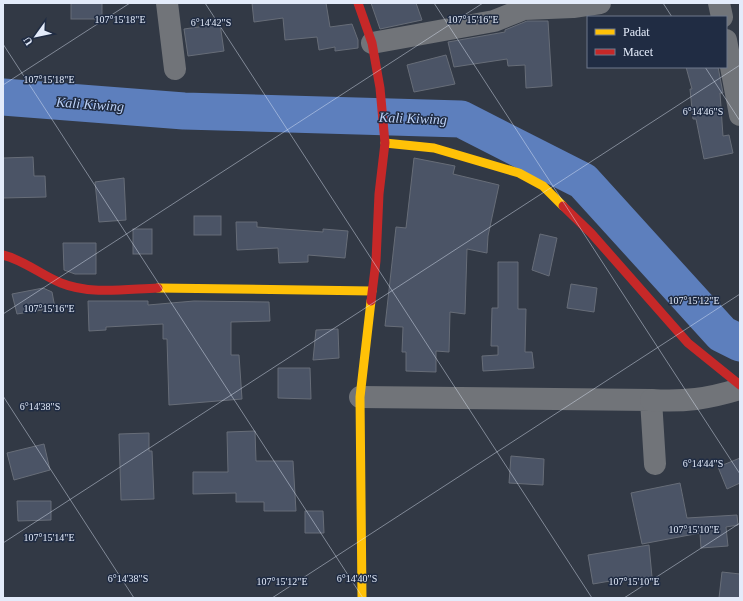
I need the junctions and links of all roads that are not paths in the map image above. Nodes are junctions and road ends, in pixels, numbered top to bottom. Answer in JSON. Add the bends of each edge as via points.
{"nodes":[{"id":1,"x":166,"y":3,"type":"edge"},
{"id":2,"x":358,"y":3,"type":"edge"},
{"id":3,"x":600,"y":3,"type":"edge"},
{"id":4,"x":719,"y":3,"type":"edge"},
{"id":5,"x":524,"y":6,"type":"edge"},
{"id":6,"x":722,"y":16,"type":"edge"},
{"id":7,"x":372,"y":43,"type":"junction"},
{"id":8,"x":727,"y":45,"type":"edge"},
{"id":9,"x":175,"y":69,"type":"dead end"},
{"id":10,"x":740,"y":115,"type":"edge"},
{"id":11,"x":385,"y":140,"type":"junction"},
{"id":12,"x":3,"y":255,"type":"edge"},
{"id":13,"x":372,"y":290,"type":"junction"},
{"id":14,"x":740,"y":385,"type":"edge"},
{"id":15,"x":740,"y":389,"type":"edge"},
{"id":16,"x":360,"y":397,"type":"junction"},
{"id":17,"x":651,"y":400,"type":"junction"},
{"id":18,"x":655,"y":464,"type":"dead end"},
{"id":19,"x":362,"y":598,"type":"edge"}],
"edges":[{"from":1,"to":9,"type":"street"},
{"from":2,"to":7,"type":"street"},
{"from":3,"to":5,"type":"street","via":[[573,7]]},
{"from":4,"to":6,"type":"street"},
{"from":5,"to":7,"type":"street","via":[[494,21]]},
{"from":7,"to":11,"type":"street"},
{"from":8,"to":10,"type":"street"},
{"from":11,"to":13,"type":"street"},
{"from":11,"to":14,"type":"street","via":[[462,155],[519,173],[543,186],[605,248],[688,343]]},
{"from":12,"to":13,"type":"street","via":[[15,258],[61,283],[85,289]]},
{"from":13,"to":16,"type":"street"},
{"from":15,"to":17,"type":"street","via":[[688,401]]},
{"from":16,"to":17,"type":"street"},
{"from":16,"to":19,"type":"street"},
{"from":17,"to":18,"type":"street"}]}
